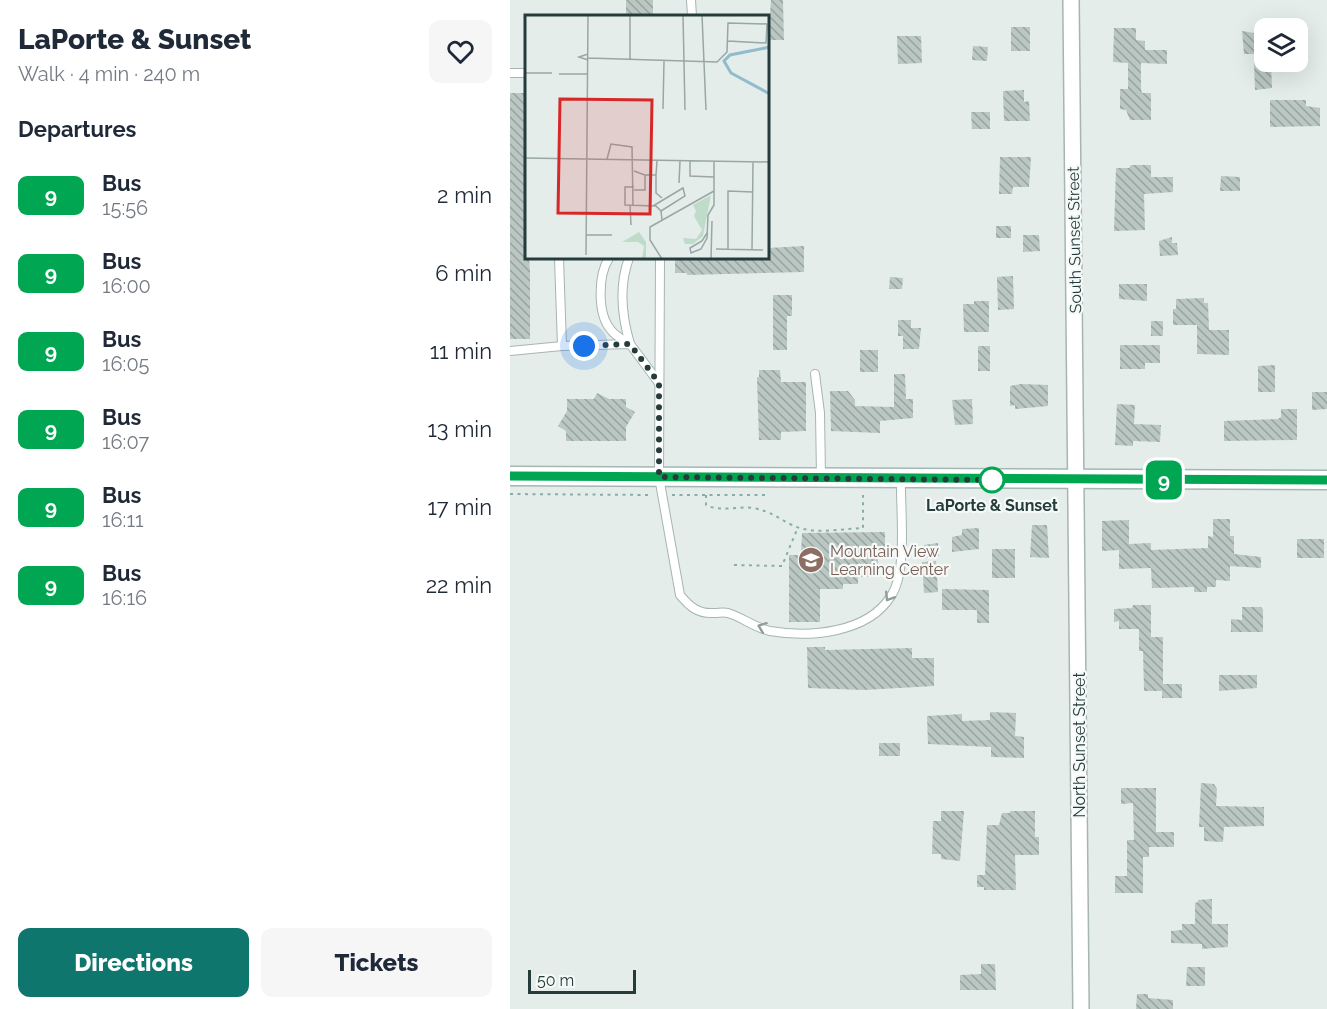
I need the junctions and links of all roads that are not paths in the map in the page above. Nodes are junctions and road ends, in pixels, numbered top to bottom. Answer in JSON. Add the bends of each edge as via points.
{"nodes":[{"id":1,"x":691,"y":0,"type":"edge"},
{"id":2,"x":1071,"y":0,"type":"edge"},
{"id":3,"x":692,"y":15,"type":"edge"},
{"id":4,"x":559,"y":260,"type":"edge"},
{"id":5,"x":608,"y":260,"type":"edge"},
{"id":6,"x":628,"y":260,"type":"edge"},
{"id":7,"x":660,"y":260,"type":"edge"},
{"id":8,"x":630,"y":344,"type":"junction"},
{"id":9,"x":562,"y":346,"type":"junction"},
{"id":10,"x":510,"y":351,"type":"edge"},
{"id":11,"x":815,"y":374,"type":"dead end"},
{"id":12,"x":659,"y":383,"type":"junction"},
{"id":13,"x":510,"y":476,"type":"edge"},
{"id":14,"x":659,"y":477,"type":"junction"},
{"id":15,"x":821,"y":477,"type":"junction"},
{"id":16,"x":901,"y":478,"type":"junction"},
{"id":17,"x":1077,"y":480,"type":"junction"},
{"id":18,"x":1327,"y":480,"type":"edge"},
{"id":19,"x":1081,"y":1009,"type":"edge"}],
"edges":[{"from":1,"to":3,"type":"lane"},
{"from":2,"to":17,"type":"street","name":"South Sunset Street"},
{"from":4,"to":9,"type":"lane"},
{"from":5,"to":8,"type":"lane","via":[[601,306],[610,329]]},
{"from":6,"to":8,"type":"lane","via":[[624,272],[624,314]]},
{"from":7,"to":12,"type":"lane"},
{"from":8,"to":9,"type":"lane"},
{"from":8,"to":12,"type":"lane"},
{"from":9,"to":10,"type":"lane"},
{"from":11,"to":15,"type":"lane"},
{"from":12,"to":14,"type":"lane"},
{"from":13,"to":14,"type":"street"},
{"from":14,"to":15,"type":"street"},
{"from":16,"to":14,"type":"lane","one_way":true,"via":[[900,572],[893,595],[867,620],[820,633],[803,633],[769,630],[725,612],[702,613],[690,607],[680,595],[672,565]]},
{"from":15,"to":16,"type":"street"},
{"from":16,"to":17,"type":"street"},
{"from":17,"to":18,"type":"street"},
{"from":17,"to":19,"type":"street","name":"North Sunset Street"}]}
